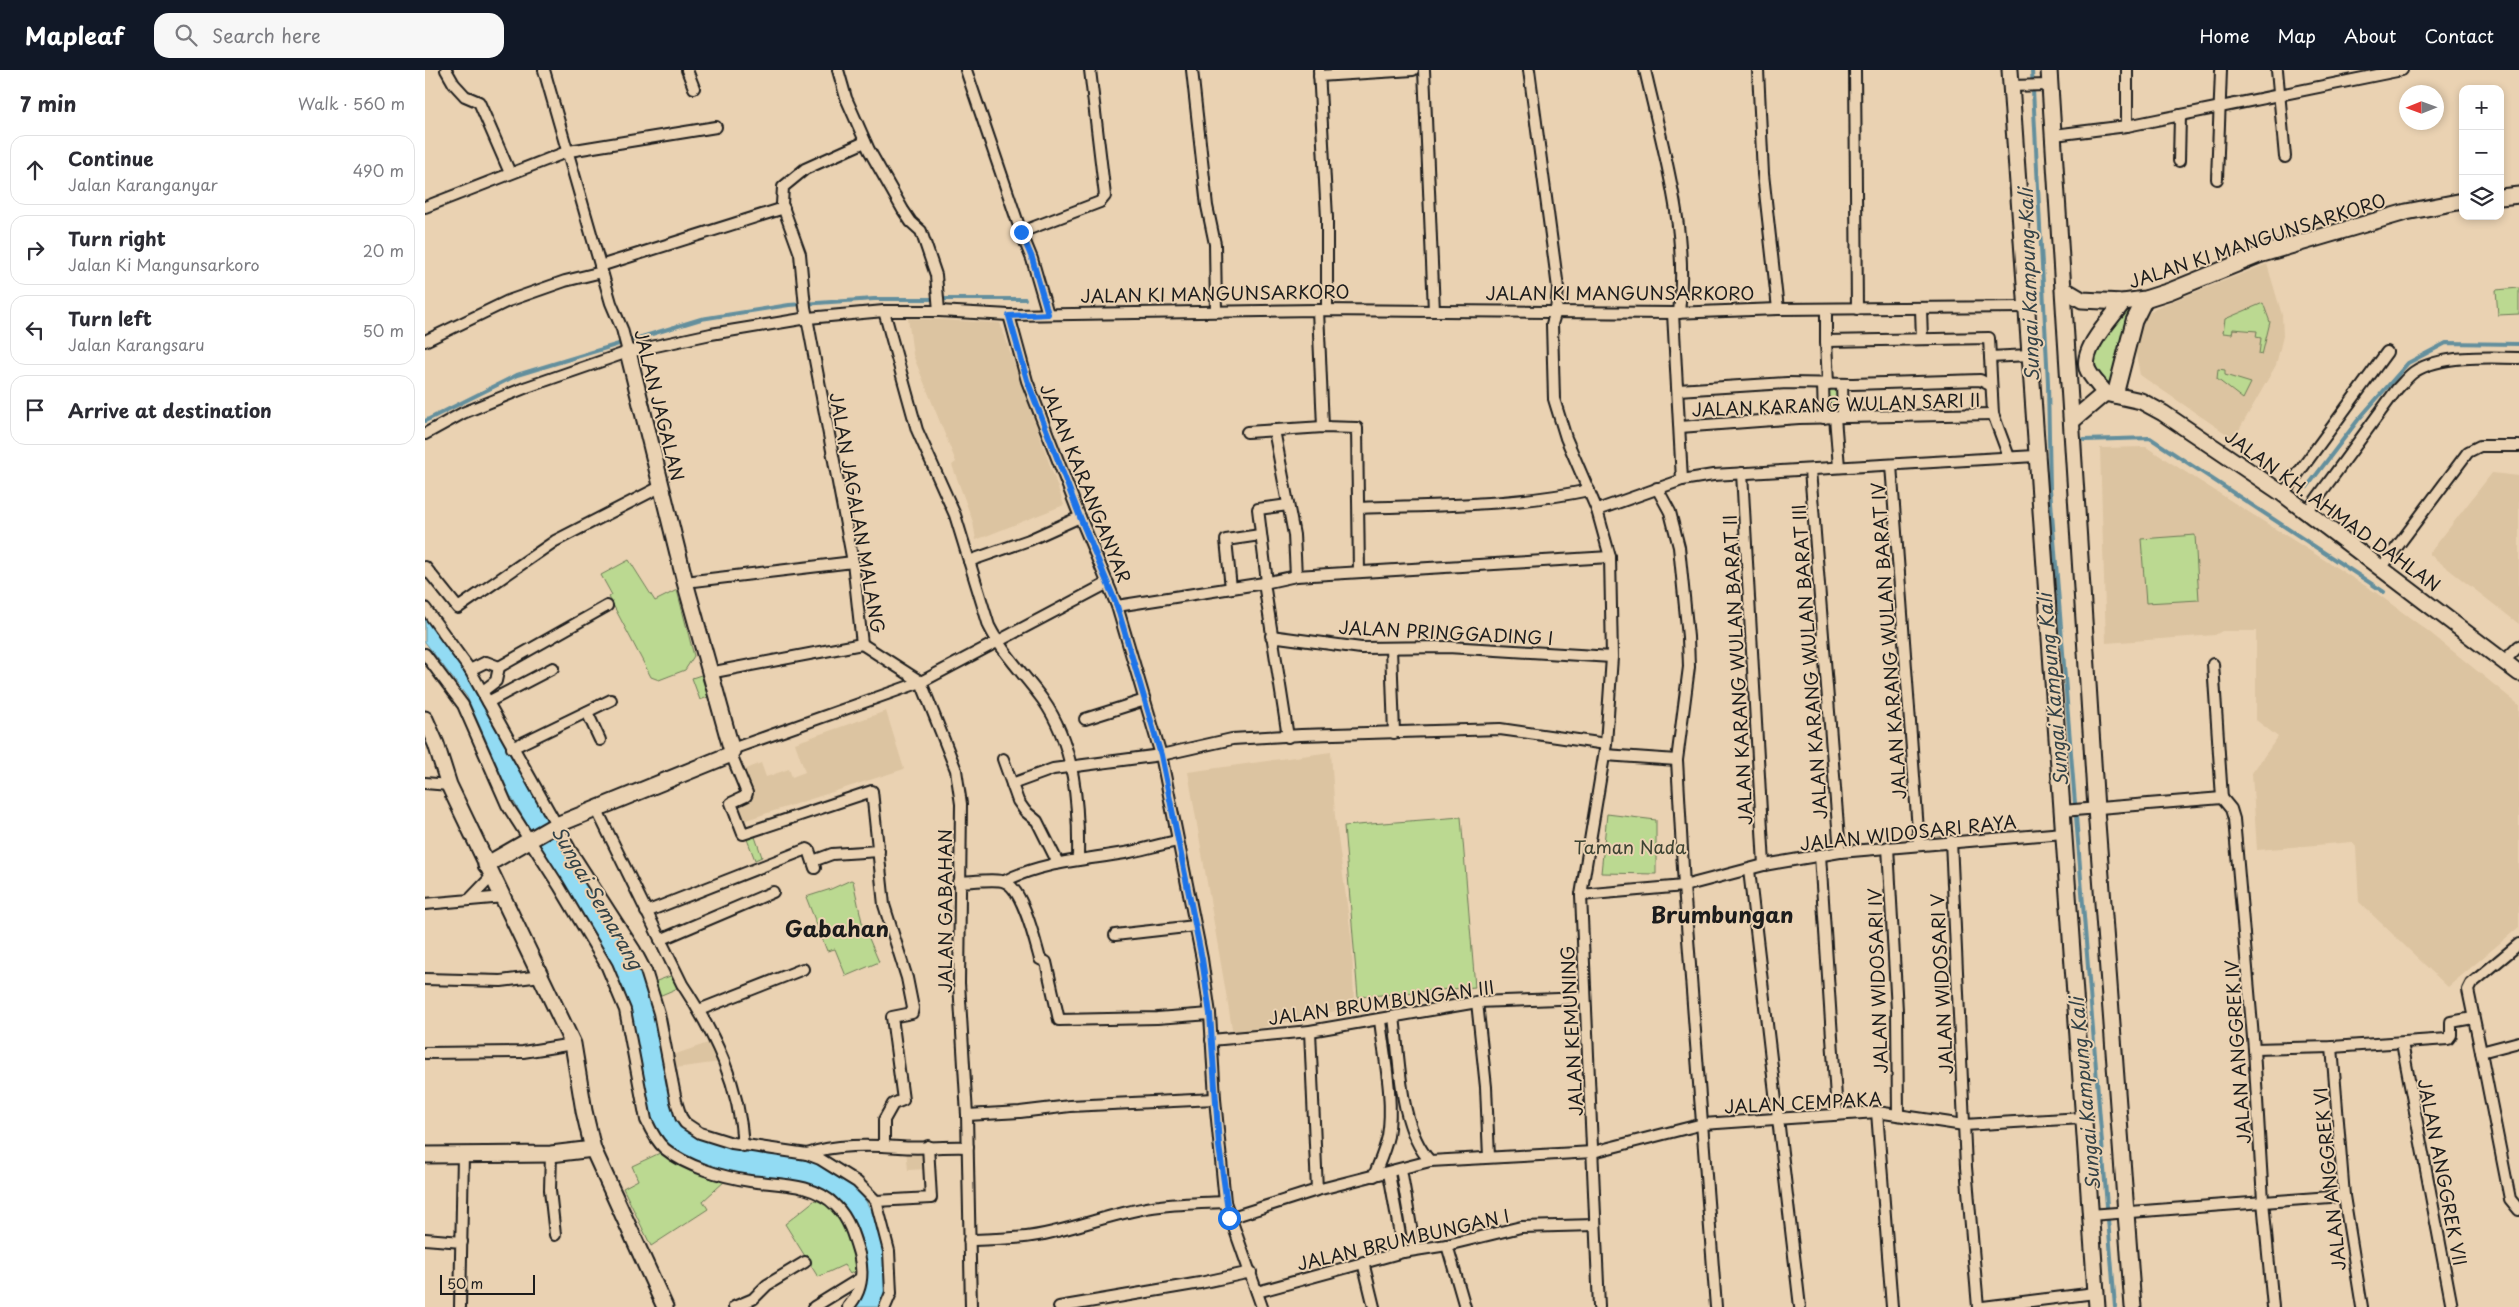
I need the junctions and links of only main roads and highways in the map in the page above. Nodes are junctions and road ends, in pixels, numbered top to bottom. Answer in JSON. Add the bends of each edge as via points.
{"nodes":[{"id":1,"x":2010,"y":70,"type":"edge"},
{"id":2,"x":2046,"y":80,"type":"edge"},
{"id":3,"x":2519,"y":195,"type":"edge"},
{"id":4,"x":2504,"y":197,"type":"edge"},
{"id":5,"x":2459,"y":201,"type":"edge"},
{"id":6,"x":2065,"y":290,"type":"junction"},
{"id":7,"x":2145,"y":299,"type":"junction"},
{"id":8,"x":2123,"y":302,"type":"junction"},
{"id":9,"x":628,"y":349,"type":"road end"},
{"id":10,"x":2069,"y":358,"type":"junction"},
{"id":11,"x":2086,"y":358,"type":"junction"},
{"id":12,"x":2110,"y":394,"type":"junction"},
{"id":13,"x":2073,"y":421,"type":"junction"},
{"id":14,"x":2519,"y":673,"type":"edge"},
{"id":15,"x":425,"y":719,"type":"edge"},
{"id":16,"x":489,"y":871,"type":"junction"},
{"id":17,"x":593,"y":1149,"type":"junction"},
{"id":18,"x":425,"y":1155,"type":"edge"},
{"id":19,"x":2096,"y":1300,"type":"edge"},
{"id":20,"x":665,"y":1307,"type":"edge"},
{"id":21,"x":2133,"y":1307,"type":"edge"}],
"edges":[{"from":1,"to":19,"type":"main road","via":[[2017,86],[2025,307],[2065,811],[2063,833],[2093,1215]]},
{"from":2,"to":6,"type":"main road","via":[[2054,135]]},
{"from":3,"to":4,"type":"main road"},
{"from":5,"to":7,"type":"main road","name":"JALAN KI MANGUNSARKORO","via":[[2389,217],[2259,255]]},
{"from":6,"to":8,"type":"main road","name":"JALAN KI MANGUNSARKORO","via":[[2082,300]]},
{"from":6,"to":10,"type":"main road"},
{"from":7,"to":8,"type":"main road","name":"JALAN KI MANGUNSARKORO"},
{"from":7,"to":12,"type":"main road","via":[[2134,321]]},
{"from":8,"to":11,"type":"main road","via":[[2091,345]]},
{"from":9,"to":16,"type":"main road","name":"JALAN JAGALAN","via":[[685,582],[731,751],[556,826],[531,839]]},
{"from":10,"to":11,"type":"main road"},
{"from":10,"to":13,"type":"main road"},
{"from":11,"to":12,"type":"main road","via":[[2088,370]]},
{"from":12,"to":13,"type":"main road"},
{"from":12,"to":14,"type":"main road","name":"JALAN KH. AHMAD DAHLAN","via":[[2141,401],[2163,413],[2283,494]]},
{"from":13,"to":21,"type":"main road","via":[[2094,809]]},
{"from":15,"to":16,"type":"main road","via":[[449,785]]},
{"from":16,"to":17,"type":"main road","via":[[573,1044]]},
{"from":17,"to":18,"type":"main road","via":[[551,1154]]},
{"from":17,"to":20,"type":"main road"}]}
